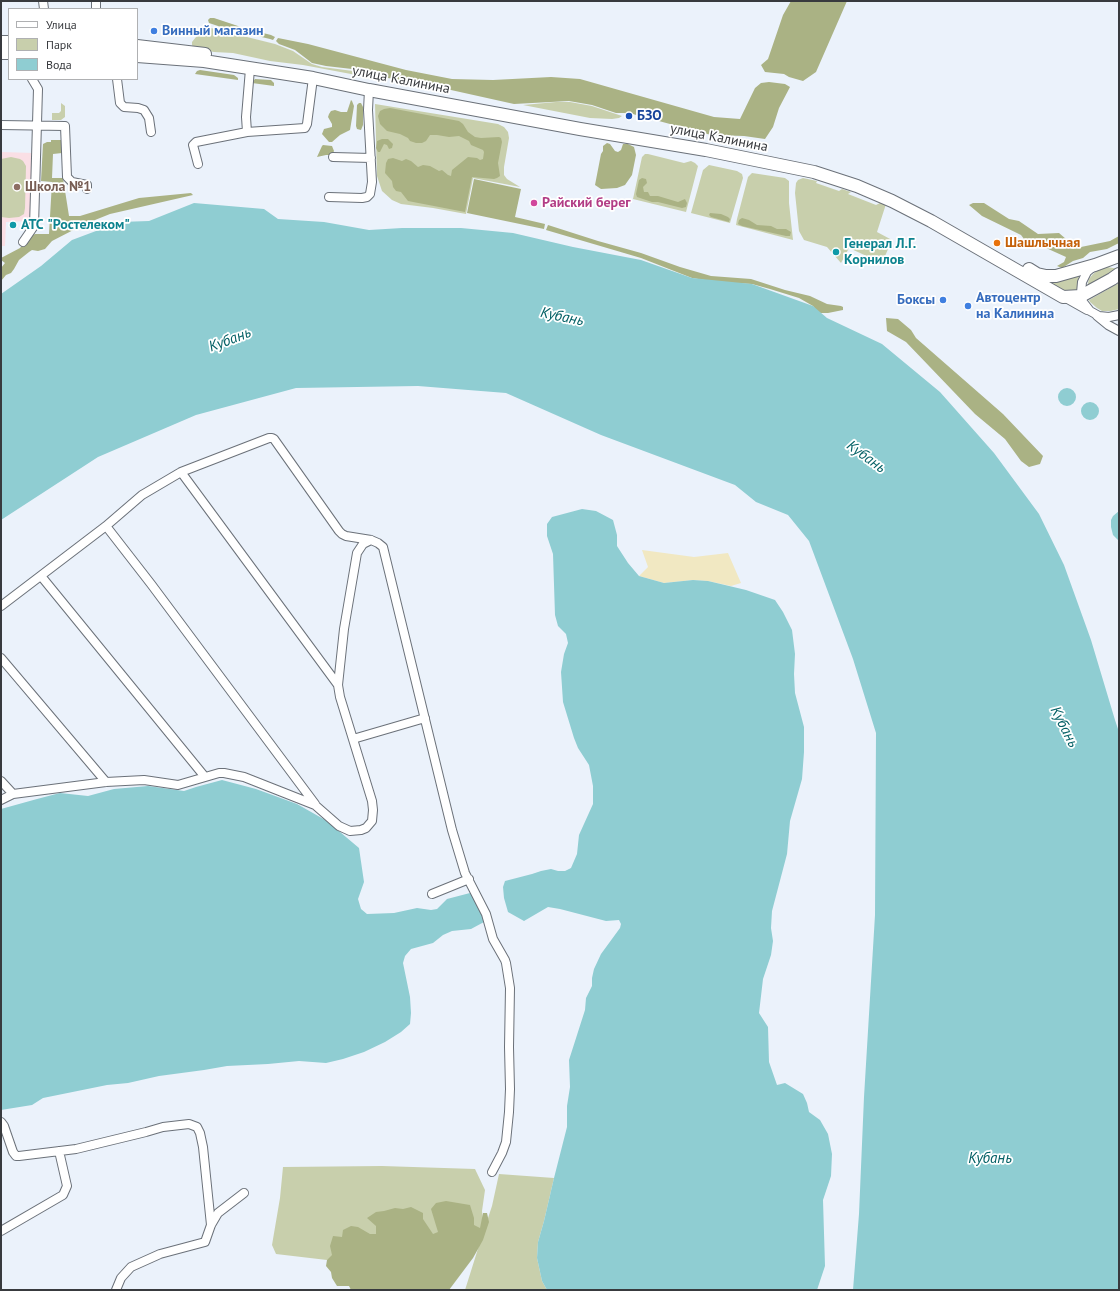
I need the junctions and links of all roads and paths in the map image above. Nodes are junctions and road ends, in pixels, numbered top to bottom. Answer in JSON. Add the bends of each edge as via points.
{"nodes":[{"id":1,"x":138,"y":46,"type":"edge"},
{"id":2,"x":138,"y":56,"type":"edge"},
{"id":3,"x":250,"y":69,"type":"junction"},
{"id":4,"x":313,"y":78,"type":"junction"},
{"id":5,"x":33,"y":80,"type":"edge"},
{"id":6,"x":117,"y":80,"type":"edge"},
{"id":7,"x":369,"y":90,"type":"junction"},
{"id":8,"x":1,"y":125,"type":"edge"},
{"id":9,"x":38,"y":126,"type":"junction"},
{"id":10,"x":151,"y":132,"type":"dead end"},
{"id":11,"x":247,"y":132,"type":"junction"},
{"id":12,"x":333,"y":157,"type":"dead end"},
{"id":13,"x":371,"y":158,"type":"junction"},
{"id":14,"x":198,"y":164,"type":"dead end"},
{"id":15,"x":87,"y":189,"type":"dead end"},
{"id":16,"x":329,"y":197,"type":"dead end"},
{"id":17,"x":23,"y":242,"type":"dead end"},
{"id":18,"x":1119,"y":256,"type":"edge"},
{"id":19,"x":1099,"y":264,"type":"junction"},
{"id":20,"x":1119,"y":264,"type":"edge"},
{"id":21,"x":1119,"y":274,"type":"edge"},
{"id":22,"x":1081,"y":296,"type":"junction"},
{"id":23,"x":1063,"y":297,"type":"junction"},
{"id":24,"x":1092,"y":312,"type":"junction"},
{"id":25,"x":1119,"y":315,"type":"edge"},
{"id":26,"x":1119,"y":331,"type":"edge"},
{"id":27,"x":181,"y":472,"type":"junction"},
{"id":28,"x":106,"y":526,"type":"junction"},
{"id":29,"x":371,"y":540,"type":"junction"},
{"id":30,"x":41,"y":576,"type":"junction"},
{"id":31,"x":1,"y":606,"type":"edge"},
{"id":32,"x":1,"y":658,"type":"edge"},
{"id":33,"x":338,"y":684,"type":"junction"},
{"id":34,"x":425,"y":718,"type":"junction"},
{"id":35,"x":353,"y":740,"type":"junction"},
{"id":36,"x":205,"y":777,"type":"junction"},
{"id":37,"x":1,"y":781,"type":"edge"},
{"id":38,"x":106,"y":782,"type":"junction"},
{"id":39,"x":13,"y":794,"type":"junction"},
{"id":40,"x":1,"y":800,"type":"edge"},
{"id":41,"x":315,"y":805,"type":"junction"},
{"id":42,"x":469,"y":879,"type":"junction"},
{"id":43,"x":432,"y":894,"type":"dead end"},
{"id":44,"x":1,"y":1122,"type":"edge"},
{"id":45,"x":58,"y":1151,"type":"junction"},
{"id":46,"x":492,"y":1172,"type":"dead end"},
{"id":47,"x":244,"y":1193,"type":"dead end"},
{"id":48,"x":211,"y":1225,"type":"junction"},
{"id":49,"x":1,"y":1231,"type":"edge"},
{"id":50,"x":116,"y":1290,"type":"edge"}],
"edges":[{"from":1,"to":19,"type":"highway","name":"улица Калинина","via":[[209,54],[708,144],[816,167],[894,195],[1037,274],[1056,276]]},
{"from":2,"to":3,"type":"highway","name":"улица Калинина","via":[[182,59]]},
{"from":3,"to":4,"type":"highway","name":"улица Калинина"},
{"from":3,"to":11,"type":"street"},
{"from":4,"to":7,"type":"highway","name":"улица Калинина"},
{"from":4,"to":11,"type":"street","via":[[305,128]]},
{"from":5,"to":9,"type":"street","via":[[38,89]]},
{"from":6,"to":10,"type":"street","via":[[120,103],[124,107],[144,110],[149,118]]},
{"from":7,"to":13,"type":"street"},
{"from":7,"to":23,"type":"highway","name":"улица Калинина","via":[[706,150],[814,172],[892,201]]},
{"from":8,"to":9,"type":"street"},
{"from":9,"to":15,"type":"street","via":[[65,126],[68,177],[72,182],[87,185]]},
{"from":9,"to":17,"type":"street","via":[[34,226]]},
{"from":11,"to":14,"type":"street","via":[[196,142],[194,145]]},
{"from":12,"to":13,"type":"street"},
{"from":13,"to":16,"type":"street","via":[[370,194],[362,198]]},
{"from":18,"to":19,"type":"highway","name":"улица Калинина"},
{"from":19,"to":20,"type":"street"},
{"from":19,"to":22,"type":"street","via":[[1087,272],[1083,279]]},
{"from":21,"to":22,"type":"highway"},
{"from":22,"to":23,"type":"highway"},
{"from":22,"to":24,"type":"street"},
{"from":23,"to":24,"type":"street","name":"улица Калинина"},
{"from":24,"to":25,"type":"street","via":[[1106,317]]},
{"from":24,"to":26,"type":"street","name":"улица Калинина"},
{"from":27,"to":28,"type":"street","via":[[142,495]]},
{"from":27,"to":29,"type":"street","via":[[272,438],[339,531],[346,536]]},
{"from":27,"to":33,"type":"street"},
{"from":28,"to":30,"type":"street"},
{"from":28,"to":41,"type":"street"},
{"from":29,"to":33,"type":"street","via":[[363,544],[357,553]]},
{"from":29,"to":34,"type":"street","via":[[383,546]]},
{"from":30,"to":31,"type":"street"},
{"from":30,"to":36,"type":"street"},
{"from":32,"to":38,"type":"street"},
{"from":33,"to":35,"type":"street"},
{"from":34,"to":35,"type":"street"},
{"from":34,"to":42,"type":"street","via":[[452,830]]},
{"from":35,"to":41,"type":"street","via":[[372,801],[372,821],[366,828],[350,831],[339,826]]},
{"from":36,"to":38,"type":"street","via":[[178,784],[144,780]]},
{"from":36,"to":41,"type":"street","via":[[229,773]]},
{"from":37,"to":39,"type":"street"},
{"from":38,"to":39,"type":"street"},
{"from":39,"to":40,"type":"street"},
{"from":42,"to":43,"type":"street"},
{"from":42,"to":46,"type":"street","via":[[486,914],[493,939],[505,960],[510,988],[510,1089],[506,1142]]},
{"from":44,"to":45,"type":"street","via":[[16,1156]]},
{"from":45,"to":48,"type":"street","via":[[163,1127],[189,1124],[197,1127],[203,1147]]},
{"from":45,"to":49,"type":"street","via":[[67,1186],[63,1195]]},
{"from":47,"to":48,"type":"street","via":[[218,1213]]},
{"from":48,"to":50,"type":"street","via":[[205,1242],[160,1254],[131,1267]]}]}
